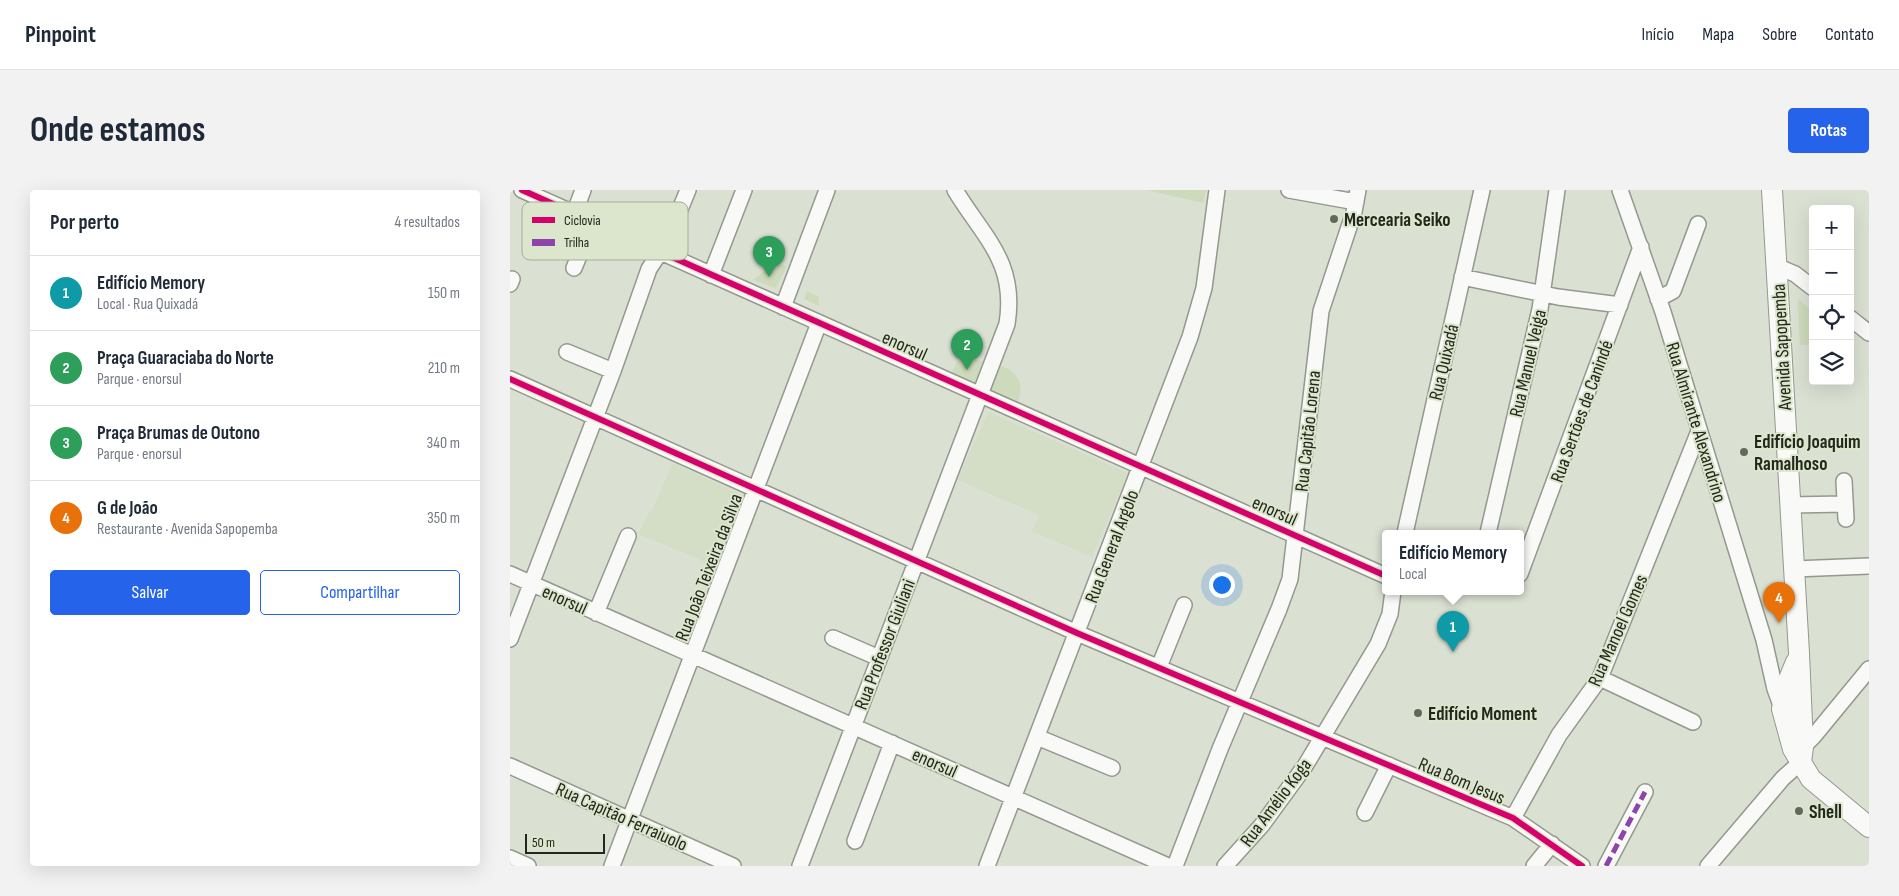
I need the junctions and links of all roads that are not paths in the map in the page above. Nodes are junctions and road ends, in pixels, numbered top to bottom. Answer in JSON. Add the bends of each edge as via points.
{"nodes":[{"id":1,"x":522,"y":190,"type":"edge"},
{"id":2,"x":583,"y":190,"type":"edge"},
{"id":3,"x":688,"y":190,"type":"edge"},
{"id":4,"x":744,"y":190,"type":"edge"},
{"id":5,"x":827,"y":190,"type":"edge"},
{"id":6,"x":955,"y":190,"type":"edge"},
{"id":7,"x":1218,"y":190,"type":"edge"},
{"id":8,"x":1289,"y":190,"type":"edge"},
{"id":9,"x":1482,"y":190,"type":"edge"},
{"id":10,"x":1557,"y":190,"type":"edge"},
{"id":11,"x":1620,"y":190,"type":"edge"},
{"id":12,"x":1772,"y":190,"type":"edge"},
{"id":13,"x":1357,"y":196,"type":"edge"},
{"id":14,"x":548,"y":202,"type":"edge"},
{"id":15,"x":578,"y":202,"type":"edge"},
{"id":16,"x":683,"y":202,"type":"edge"},
{"id":17,"x":1698,"y":224,"type":"dead end"},
{"id":18,"x":1641,"y":247,"type":"junction"},
{"id":19,"x":577,"y":260,"type":"edge"},
{"id":20,"x":655,"y":260,"type":"edge"},
{"id":21,"x":678,"y":260,"type":"edge"},
{"id":22,"x":1776,"y":266,"type":"junction"},
{"id":23,"x":574,"y":268,"type":"dead end"},
{"id":24,"x":711,"y":275,"type":"junction"},
{"id":25,"x":1462,"y":277,"type":"junction"},
{"id":26,"x":1809,"y":285,"type":"edge"},
{"id":27,"x":1543,"y":294,"type":"junction"},
{"id":28,"x":1658,"y":299,"type":"junction"},
{"id":29,"x":1620,"y":305,"type":"junction"},
{"id":30,"x":783,"y":307,"type":"junction"},
{"id":31,"x":1854,"y":321,"type":"edge"},
{"id":32,"x":819,"y":323,"type":"junction"},
{"id":33,"x":1869,"y":333,"type":"edge"},
{"id":34,"x":567,"y":352,"type":"dead end"},
{"id":35,"x":613,"y":371,"type":"junction"},
{"id":36,"x":510,"y":379,"type":"edge"},
{"id":37,"x":980,"y":395,"type":"junction"},
{"id":38,"x":595,"y":417,"type":"junction"},
{"id":39,"x":1700,"y":431,"type":"junction"},
{"id":40,"x":1141,"y":467,"type":"junction"},
{"id":41,"x":1844,"y":482,"type":"dead end"},
{"id":42,"x":755,"y":488,"type":"junction"},
{"id":43,"x":1845,"y":504,"type":"junction"},
{"id":44,"x":1789,"y":506,"type":"junction"},
{"id":45,"x":1846,"y":519,"type":"dead end"},
{"id":46,"x":1406,"y":530,"type":"edge"},
{"id":47,"x":1489,"y":530,"type":"edge"},
{"id":48,"x":628,"y":536,"type":"dead end"},
{"id":49,"x":1296,"y":536,"type":"junction"},
{"id":50,"x":916,"y":561,"type":"junction"},
{"id":51,"x":1524,"y":563,"type":"edge"},
{"id":52,"x":1869,"y":566,"type":"edge"},
{"id":53,"x":1794,"y":569,"type":"junction"},
{"id":54,"x":510,"y":574,"type":"edge"},
{"id":55,"x":1382,"y":574,"type":"edge"},
{"id":56,"x":531,"y":584,"type":"junction"},
{"id":57,"x":1392,"y":595,"type":"edge"},
{"id":58,"x":1184,"y":605,"type":"dead end"},
{"id":59,"x":596,"y":613,"type":"junction"},
{"id":60,"x":1077,"y":633,"type":"junction"},
{"id":61,"x":510,"y":638,"type":"edge"},
{"id":62,"x":833,"y":638,"type":"dead end"},
{"id":63,"x":691,"y":654,"type":"junction"},
{"id":64,"x":1768,"y":655,"type":"junction"},
{"id":65,"x":1799,"y":655,"type":"junction"},
{"id":66,"x":879,"y":658,"type":"junction"},
{"id":67,"x":1159,"y":667,"type":"junction"},
{"id":68,"x":1869,"y":669,"type":"edge"},
{"id":69,"x":1600,"y":678,"type":"junction"},
{"id":70,"x":1787,"y":684,"type":"junction"},
{"id":71,"x":1239,"y":703,"type":"junction"},
{"id":72,"x":1782,"y":709,"type":"junction"},
{"id":73,"x":1693,"y":722,"type":"dead end"},
{"id":74,"x":1802,"y":722,"type":"junction"},
{"id":75,"x":853,"y":726,"type":"junction"},
{"id":76,"x":1322,"y":735,"type":"junction"},
{"id":77,"x":1037,"y":737,"type":"junction"},
{"id":78,"x":892,"y":743,"type":"junction"},
{"id":79,"x":1799,"y":753,"type":"junction"},
{"id":80,"x":1389,"y":765,"type":"junction"},
{"id":81,"x":510,"y":766,"type":"edge"},
{"id":82,"x":1112,"y":768,"type":"dead end"},
{"id":83,"x":1645,"y":792,"type":"dead end"},
{"id":84,"x":1014,"y":798,"type":"junction"},
{"id":85,"x":1365,"y":813,"type":"dead end"},
{"id":86,"x":1513,"y":818,"type":"junction"},
{"id":87,"x":629,"y":819,"type":"junction"},
{"id":88,"x":1869,"y":826,"type":"edge"},
{"id":89,"x":856,"y":841,"type":"dead end"},
{"id":90,"x":1552,"y":844,"type":"junction"},
{"id":91,"x":510,"y":858,"type":"edge"},
{"id":92,"x":1717,"y":863,"type":"edge"},
{"id":93,"x":528,"y":866,"type":"edge"},
{"id":94,"x":612,"y":866,"type":"edge"},
{"id":95,"x":733,"y":866,"type":"edge"},
{"id":96,"x":800,"y":866,"type":"edge"},
{"id":97,"x":987,"y":866,"type":"edge"},
{"id":98,"x":1168,"y":866,"type":"edge"},
{"id":99,"x":1176,"y":866,"type":"edge"},
{"id":100,"x":1225,"y":866,"type":"edge"},
{"id":101,"x":1534,"y":866,"type":"edge"},
{"id":102,"x":1582,"y":866,"type":"edge"},
{"id":103,"x":1606,"y":866,"type":"edge"}],
"edges":[{"from":1,"to":14,"type":"street","name":"enorsul"},
{"from":2,"to":15,"type":"street"},
{"from":3,"to":16,"type":"street"},
{"from":4,"to":24,"type":"street"},
{"from":5,"to":30,"type":"street"},
{"from":6,"to":37,"type":"street","name":"Rua Professor Giuliani","via":[[1002,260],[1010,296],[1007,324]]},
{"from":7,"to":40,"type":"street","name":"Rua General Argolo","via":[[1204,288],[1190,338]]},
{"from":8,"to":13,"type":"street"},
{"from":9,"to":25,"type":"street","name":"Rua Quixadá"},
{"from":10,"to":27,"type":"street","name":"Rua Manuel Veiga"},
{"from":11,"to":18,"type":"street","name":"Rua Almirante Alexandrino"},
{"from":12,"to":22,"type":"main road","name":"Avenida Sapopemba"},
{"from":13,"to":49,"type":"street","name":"Rua Capitão Lorena","via":[[1321,311]]},
{"from":17,"to":28,"type":"street","via":[[1673,291]]},
{"from":18,"to":28,"type":"street","name":"Rua Almirante Alexandrino"},
{"from":18,"to":29,"type":"street","name":"Rua Sertões de Canindé"},
{"from":19,"to":23,"type":"street"},
{"from":20,"to":35,"type":"street","via":[[649,269]]},
{"from":21,"to":24,"type":"street","name":"enorsul"},
{"from":22,"to":26,"type":"street"},
{"from":22,"to":44,"type":"main road","name":"Avenida Sapopemba"},
{"from":24,"to":30,"type":"street","name":"enorsul"},
{"from":25,"to":27,"type":"street"},
{"from":25,"to":46,"type":"street","name":"Rua Quixadá"},
{"from":27,"to":29,"type":"street"},
{"from":27,"to":47,"type":"street","name":"Rua Manuel Veiga"},
{"from":28,"to":39,"type":"street","name":"Rua Almirante Alexandrino"},
{"from":29,"to":51,"type":"street","name":"Rua Sertões de Canindé"},
{"from":30,"to":32,"type":"street","name":"enorsul"},
{"from":31,"to":33,"type":"street"},
{"from":32,"to":37,"type":"street","name":"enorsul"},
{"from":32,"to":42,"type":"street","name":"Rua João Teixeira da Silva"},
{"from":34,"to":35,"type":"street"},
{"from":35,"to":38,"type":"street"},
{"from":36,"to":38,"type":"street"},
{"from":37,"to":40,"type":"street","name":"enorsul"},
{"from":37,"to":50,"type":"street","name":"Rua Professor Giuliani"},
{"from":38,"to":42,"type":"street"},
{"from":38,"to":56,"type":"street"},
{"from":39,"to":64,"type":"street","name":"Rua Almirante Alexandrino"},
{"from":39,"to":69,"type":"street","name":"Rua Manoel Gomes"},
{"from":40,"to":49,"type":"street","name":"enorsul"},
{"from":40,"to":60,"type":"street","name":"Rua General Argolo"},
{"from":41,"to":43,"type":"street"},
{"from":42,"to":50,"type":"street"},
{"from":42,"to":63,"type":"street","name":"Rua João Teixeira da Silva"},
{"from":43,"to":44,"type":"street"},
{"from":43,"to":45,"type":"street"},
{"from":44,"to":53,"type":"main road","name":"Avenida Sapopemba"},
{"from":48,"to":59,"type":"street"},
{"from":49,"to":55,"type":"street","name":"enorsul"},
{"from":49,"to":71,"type":"street","name":"Rua Capitão Lorena","via":[[1290,579]]},
{"from":50,"to":60,"type":"street"},
{"from":50,"to":66,"type":"street","name":"Rua Professor Giuliani"},
{"from":52,"to":53,"type":"street"},
{"from":53,"to":65,"type":"main road","name":"Avenida Sapopemba"},
{"from":54,"to":56,"type":"street","name":"enorsul"},
{"from":56,"to":59,"type":"street","name":"enorsul"},
{"from":56,"to":61,"type":"street"},
{"from":57,"to":76,"type":"street","via":[[1384,631]]},
{"from":58,"to":67,"type":"street"},
{"from":59,"to":63,"type":"street","name":"enorsul"},
{"from":60,"to":67,"type":"street"},
{"from":60,"to":77,"type":"street","name":"Rua General Argolo"},
{"from":62,"to":66,"type":"street"},
{"from":63,"to":75,"type":"street","name":"enorsul"},
{"from":63,"to":87,"type":"street","name":"Rua João Teixeira da Silva"},
{"from":64,"to":70,"type":"street","name":"Rua Almirante Alexandrino"},
{"from":64,"to":72,"type":"street","name":"Rua Almirante Alexandrino"},
{"from":65,"to":70,"type":"main road","name":"Avenida Sapopemba"},
{"from":65,"to":74,"type":"main road","name":"Avenida Sapopemba"},
{"from":66,"to":75,"type":"street","name":"Rua Professor Giuliani"},
{"from":67,"to":71,"type":"street"},
{"from":68,"to":79,"type":"street"},
{"from":69,"to":73,"type":"street"},
{"from":69,"to":86,"type":"street","name":"Rua Manoel Gomes","via":[[1558,735]]},
{"from":70,"to":72,"type":"main road","name":"Avenida Sapopemba"},
{"from":70,"to":74,"type":"main road"},
{"from":71,"to":76,"type":"street"},
{"from":71,"to":99,"type":"street","name":"Rua Capitão Lorena"},
{"from":72,"to":79,"type":"main road","name":"Avenida Sapopemba"},
{"from":74,"to":79,"type":"main road","name":"Avenida Sapopemba"},
{"from":75,"to":78,"type":"street","name":"enorsul"},
{"from":75,"to":96,"type":"street","name":"Rua Professor Giuliani"},
{"from":76,"to":80,"type":"street","name":"Rua Bom Jesus"},
{"from":76,"to":100,"type":"street","name":"Rua Amélio Koga","via":[[1286,794]]},
{"from":77,"to":82,"type":"street"},
{"from":77,"to":84,"type":"street","name":"Rua General Argolo"},
{"from":78,"to":84,"type":"street","name":"enorsul"},
{"from":78,"to":89,"type":"street"},
{"from":79,"to":88,"type":"main road","name":"Avenida Sapopemba","via":[[1811,779]]},
{"from":79,"to":92,"type":"street"},
{"from":80,"to":85,"type":"street"},
{"from":80,"to":86,"type":"street","name":"Rua Bom Jesus"},
{"from":81,"to":87,"type":"street","name":"Rua Capitão Ferraiuolo"},
{"from":83,"to":103,"type":"street"},
{"from":84,"to":97,"type":"street","name":"Rua General Argolo"},
{"from":84,"to":98,"type":"street","name":"enorsul"},
{"from":86,"to":90,"type":"street","name":"Rua Bom Jesus"},
{"from":87,"to":94,"type":"street","name":"Rua João Teixeira da Silva"},
{"from":87,"to":95,"type":"street","name":"Rua Capitão Ferraiuolo"},
{"from":90,"to":101,"type":"street"},
{"from":90,"to":102,"type":"street","name":"Rua Bom Jesus"},
{"from":91,"to":93,"type":"street"}]}
